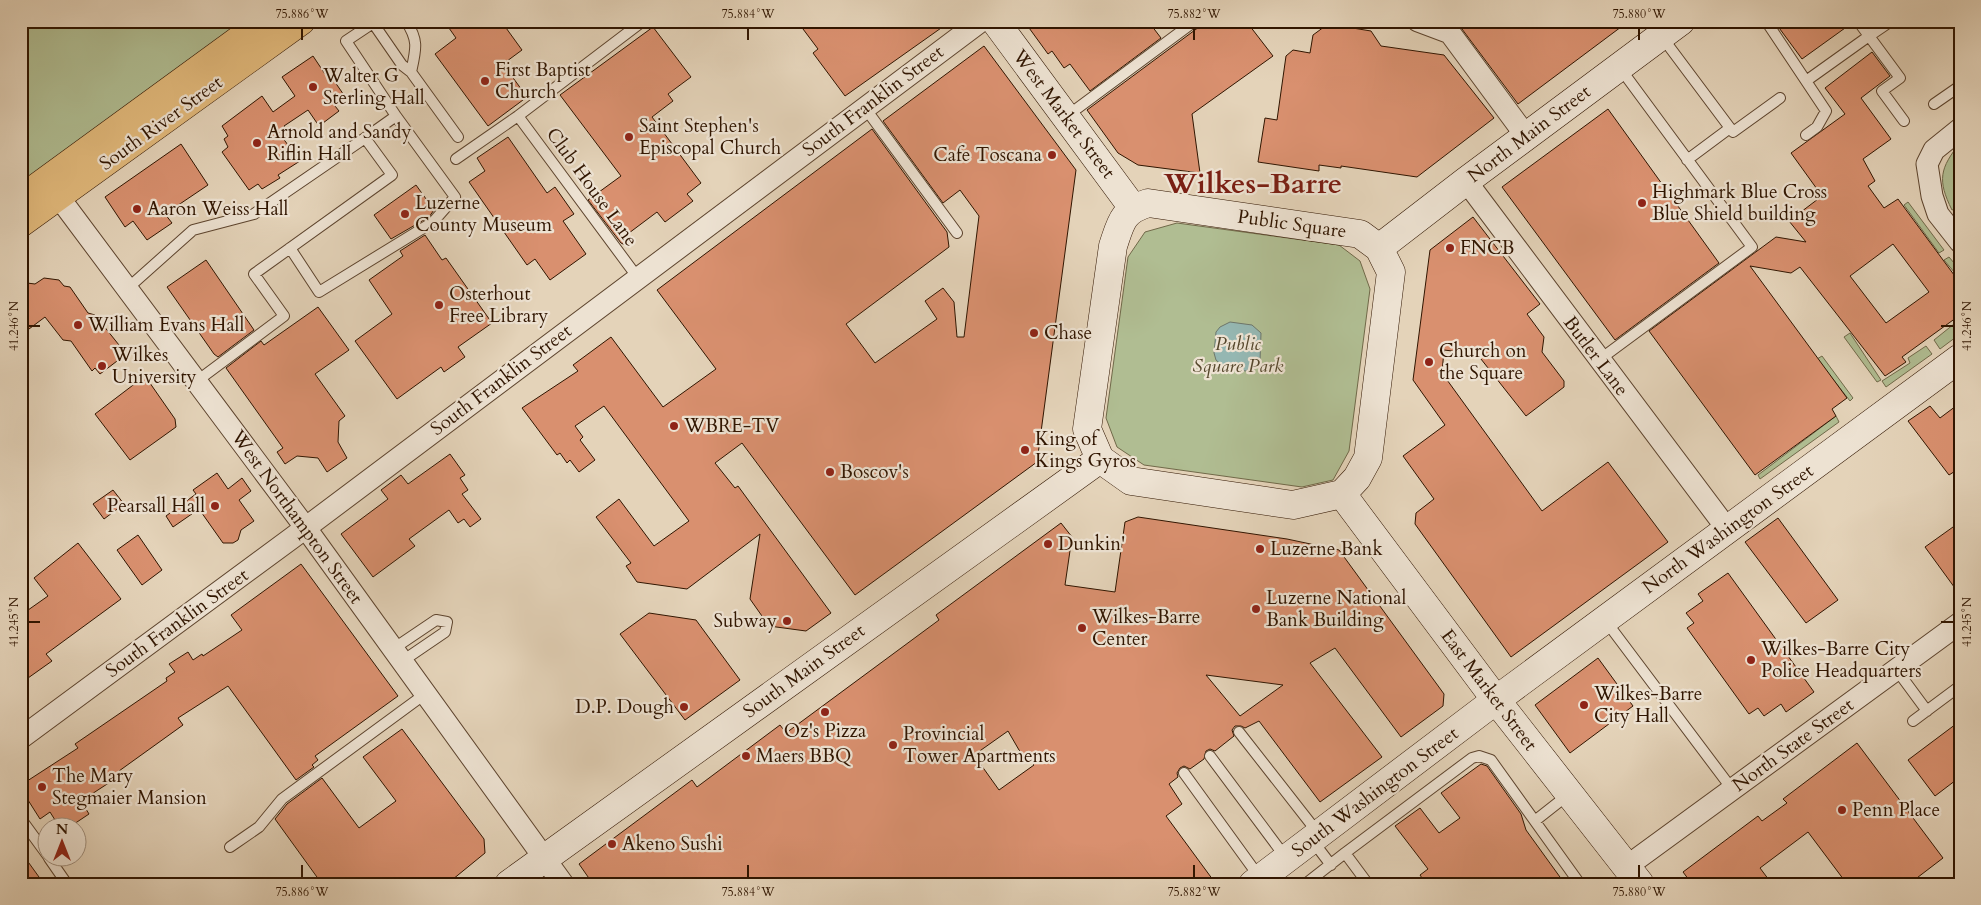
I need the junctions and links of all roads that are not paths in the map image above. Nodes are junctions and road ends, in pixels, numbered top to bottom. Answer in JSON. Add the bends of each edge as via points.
{"nodes":[{"id":1,"x":265,"y":21,"type":"edge"},
{"id":2,"x":301,"y":21,"type":"edge"},
{"id":3,"x":406,"y":21,"type":"edge"},
{"id":4,"x":643,"y":21,"type":"edge"},
{"id":5,"x":981,"y":21,"type":"edge"},
{"id":6,"x":994,"y":21,"type":"edge"},
{"id":7,"x":1195,"y":21,"type":"edge"},
{"id":8,"x":1418,"y":21,"type":"edge"},
{"id":9,"x":1766,"y":21,"type":"edge"},
{"id":10,"x":1858,"y":21,"type":"edge"},
{"id":11,"x":1891,"y":21,"type":"edge"},
{"id":12,"x":374,"y":22,"type":"edge"},
{"id":13,"x":1671,"y":28,"type":"edge"},
{"id":14,"x":1869,"y":36,"type":"junction"},
{"id":15,"x":1619,"y":67,"type":"junction"},
{"id":16,"x":411,"y":72,"type":"junction"},
{"id":17,"x":1806,"y":81,"type":"junction"},
{"id":18,"x":1960,"y":86,"type":"edge"},
{"id":19,"x":1780,"y":98,"type":"dead end"},
{"id":20,"x":1934,"y":104,"type":"dead end"},
{"id":21,"x":865,"y":108,"type":"junction"},
{"id":22,"x":396,"y":116,"type":"junction"},
{"id":23,"x":518,"y":116,"type":"junction"},
{"id":24,"x":1066,"y":117,"type":"junction"},
{"id":25,"x":1904,"y":122,"type":"dead end"},
{"id":26,"x":1730,"y":128,"type":"junction"},
{"id":27,"x":1960,"y":129,"type":"edge"},
{"id":28,"x":1806,"y":135,"type":"dead end"},
{"id":29,"x":1526,"y":136,"type":"junction"},
{"id":30,"x":458,"y":137,"type":"dead end"},
{"id":31,"x":365,"y":138,"type":"junction"},
{"id":32,"x":456,"y":159,"type":"dead end"},
{"id":33,"x":1687,"y":160,"type":"junction"},
{"id":34,"x":1466,"y":180,"type":"junction"},
{"id":35,"x":52,"y":189,"type":"junction"},
{"id":36,"x":21,"y":199,"type":"edge"},
{"id":37,"x":1133,"y":208,"type":"junction"},
{"id":38,"x":21,"y":223,"type":"edge"},
{"id":39,"x":958,"y":233,"type":"dead end"},
{"id":40,"x":1960,"y":242,"type":"edge"},
{"id":41,"x":290,"y":248,"type":"junction"},
{"id":42,"x":1379,"y":248,"type":"junction"},
{"id":43,"x":638,"y":278,"type":"junction"},
{"id":44,"x":128,"y":288,"type":"junction"},
{"id":45,"x":1960,"y":358,"type":"edge"},
{"id":46,"x":1599,"y":360,"type":"junction"},
{"id":47,"x":197,"y":381,"type":"junction"},
{"id":48,"x":1100,"y":459,"type":"junction"},
{"id":49,"x":1342,"y":494,"type":"junction"},
{"id":50,"x":305,"y":527,"type":"junction"},
{"id":51,"x":1728,"y":530,"type":"junction"},
{"id":52,"x":1605,"y":620,"type":"junction"},
{"id":53,"x":1960,"y":623,"type":"edge"},
{"id":54,"x":397,"y":656,"type":"junction"},
{"id":55,"x":1896,"y":669,"type":"junction"},
{"id":56,"x":1960,"y":686,"type":"edge"},
{"id":57,"x":426,"y":694,"type":"junction"},
{"id":58,"x":1496,"y":700,"type":"junction"},
{"id":59,"x":1926,"y":711,"type":"junction"},
{"id":60,"x":1913,"y":721,"type":"dead end"},
{"id":61,"x":1239,"y":732,"type":"dead end"},
{"id":62,"x":21,"y":738,"type":"edge"},
{"id":63,"x":1210,"y":756,"type":"dead end"},
{"id":64,"x":1184,"y":773,"type":"dead end"},
{"id":65,"x":1732,"y":789,"type":"junction"},
{"id":66,"x":1570,"y":794,"type":"junction"},
{"id":67,"x":21,"y":819,"type":"edge"},
{"id":68,"x":1536,"y":820,"type":"junction"},
{"id":69,"x":1315,"y":837,"type":"junction"},
{"id":70,"x":38,"y":843,"type":"edge"},
{"id":71,"x":230,"y":847,"type":"dead end"},
{"id":72,"x":1346,"y":853,"type":"junction"},
{"id":73,"x":544,"y":858,"type":"junction"},
{"id":74,"x":1286,"y":859,"type":"junction"},
{"id":75,"x":1330,"y":865,"type":"junction"},
{"id":76,"x":56,"y":868,"type":"edge"},
{"id":77,"x":1633,"y":875,"type":"edge"},
{"id":78,"x":1256,"y":881,"type":"edge"},
{"id":79,"x":1308,"y":882,"type":"dead end"},
{"id":80,"x":67,"y":884,"type":"edge"},
{"id":81,"x":509,"y":884,"type":"edge"},
{"id":82,"x":563,"y":884,"type":"edge"},
{"id":83,"x":1368,"y":884,"type":"edge"},
{"id":84,"x":1580,"y":884,"type":"edge"}],
"edges":[{"from":1,"to":35,"type":"main road","name":"South River Street"},
{"from":2,"to":35,"type":"main road","name":"South River Street"},
{"from":3,"to":16,"type":"lane","via":[[415,35]]},
{"from":4,"to":23,"type":"lane"},
{"from":5,"to":21,"type":"street","name":"South Franklin Street"},
{"from":6,"to":24,"type":"street","name":"West Market Street"},
{"from":7,"to":24,"type":"lane"},
{"from":8,"to":29,"type":"street","via":[[1450,33]]},
{"from":9,"to":17,"type":"lane"},
{"from":10,"to":14,"type":"lane"},
{"from":11,"to":14,"type":"lane"},
{"from":12,"to":16,"type":"lane","via":[[402,65]]},
{"from":12,"to":22,"type":"lane","via":[[346,41]]},
{"from":13,"to":15,"type":"street","name":"North Main Street"},
{"from":13,"to":26,"type":"lane"},
{"from":14,"to":17,"type":"lane"},
{"from":14,"to":25,"type":"lane","via":[[1900,78],[1882,91]]},
{"from":15,"to":29,"type":"street","name":"North Main Street"},
{"from":15,"to":33,"type":"lane"},
{"from":16,"to":30,"type":"lane"},
{"from":17,"to":28,"type":"lane","via":[[1826,111],[1817,127]]},
{"from":18,"to":20,"type":"lane"},
{"from":19,"to":26,"type":"lane","via":[[1733,132]]},
{"from":21,"to":39,"type":"lane"},
{"from":21,"to":43,"type":"street","name":"South Franklin Street"},
{"from":22,"to":31,"type":"lane"},
{"from":22,"to":41,"type":"lane","via":[[455,197],[433,222],[319,292]]},
{"from":23,"to":32,"type":"lane"},
{"from":23,"to":43,"type":"lane","name":"Club House Lane"},
{"from":24,"to":37,"type":"street","name":"West Market Street"},
{"from":26,"to":33,"type":"lane"},
{"from":27,"to":40,"type":"street","via":[[1934,150],[1927,164],[1938,214]]},
{"from":29,"to":34,"type":"street","name":"North Main Street"},
{"from":31,"to":41,"type":"lane","via":[[392,175]]},
{"from":31,"to":44,"type":"lane","via":[[254,214],[192,230]]},
{"from":33,"to":46,"type":"lane","via":[[1752,247]]},
{"from":34,"to":42,"type":"street","name":"North Main Street"},
{"from":34,"to":46,"type":"street","name":"Butler Lane"},
{"from":35,"to":36,"type":"main road","name":"South River Street"},
{"from":35,"to":38,"type":"main road","name":"South River Street"},
{"from":35,"to":44,"type":"street","name":"West Northampton Street"},
{"from":37,"to":42,"type":"street","name":"Public Square","via":[[1148,203],[1360,234]]},
{"from":37,"to":48,"type":"street","via":[[1122,221],[1113,246],[1087,428]]},
{"from":41,"to":47,"type":"lane","via":[[254,274],[284,316]]},
{"from":42,"to":49,"type":"street","name":"Public Square","via":[[1391,272],[1368,458],[1357,478]]},
{"from":43,"to":50,"type":"street","name":"South Franklin Street"},
{"from":44,"to":47,"type":"street","name":"West Northampton Street"},
{"from":45,"to":51,"type":"street","name":"North Washington Street"},
{"from":46,"to":51,"type":"street","name":"Butler Lane"},
{"from":47,"to":50,"type":"street","name":"West Northampton Street"},
{"from":48,"to":49,"type":"street","via":[[1131,481],[1293,505]]},
{"from":48,"to":73,"type":"street","name":"South Main Street"},
{"from":49,"to":58,"type":"street","name":"East Market Street"},
{"from":50,"to":54,"type":"street","name":"West Northampton Street"},
{"from":50,"to":62,"type":"street","name":"South Franklin Street"},
{"from":51,"to":52,"type":"street","name":"North Washington Street"},
{"from":52,"to":58,"type":"street","name":"North Washington Street"},
{"from":52,"to":65,"type":"lane"},
{"from":53,"to":55,"type":"street","name":"North State Street"},
{"from":54,"to":54,"type":"lane","via":[[445,632],[447,622],[436,620]]},
{"from":54,"to":57,"type":"street","name":"West Northampton Street"},
{"from":55,"to":59,"type":"lane"},
{"from":55,"to":65,"type":"street","name":"North State Street"},
{"from":56,"to":59,"type":"lane"},
{"from":57,"to":71,"type":"lane","via":[[282,799],[259,827]]},
{"from":57,"to":73,"type":"street","name":"West Northampton Street"},
{"from":58,"to":66,"type":"street","name":"East Market Street"},
{"from":58,"to":69,"type":"street","name":"South Washington Street"},
{"from":59,"to":60,"type":"lane"},
{"from":61,"to":69,"type":"lane"},
{"from":63,"to":74,"type":"lane"},
{"from":64,"to":78,"type":"lane"},
{"from":65,"to":77,"type":"street","name":"North State Street"},
{"from":66,"to":68,"type":"lane"},
{"from":66,"to":77,"type":"street","name":"East Market Street"},
{"from":67,"to":70,"type":"lane"},
{"from":68,"to":72,"type":"lane","via":[[1491,760],[1479,756],[1472,758]]},
{"from":68,"to":84,"type":"lane"},
{"from":69,"to":74,"type":"street","name":"South Washington Street"},
{"from":69,"to":75,"type":"lane"},
{"from":72,"to":75,"type":"lane"},
{"from":72,"to":83,"type":"lane"},
{"from":73,"to":81,"type":"street","name":"South Main Street"},
{"from":73,"to":82,"type":"street","name":"West Northampton Street"},
{"from":74,"to":78,"type":"street","name":"South Washington Street"},
{"from":75,"to":79,"type":"lane"},
{"from":76,"to":80,"type":"lane"}]}
